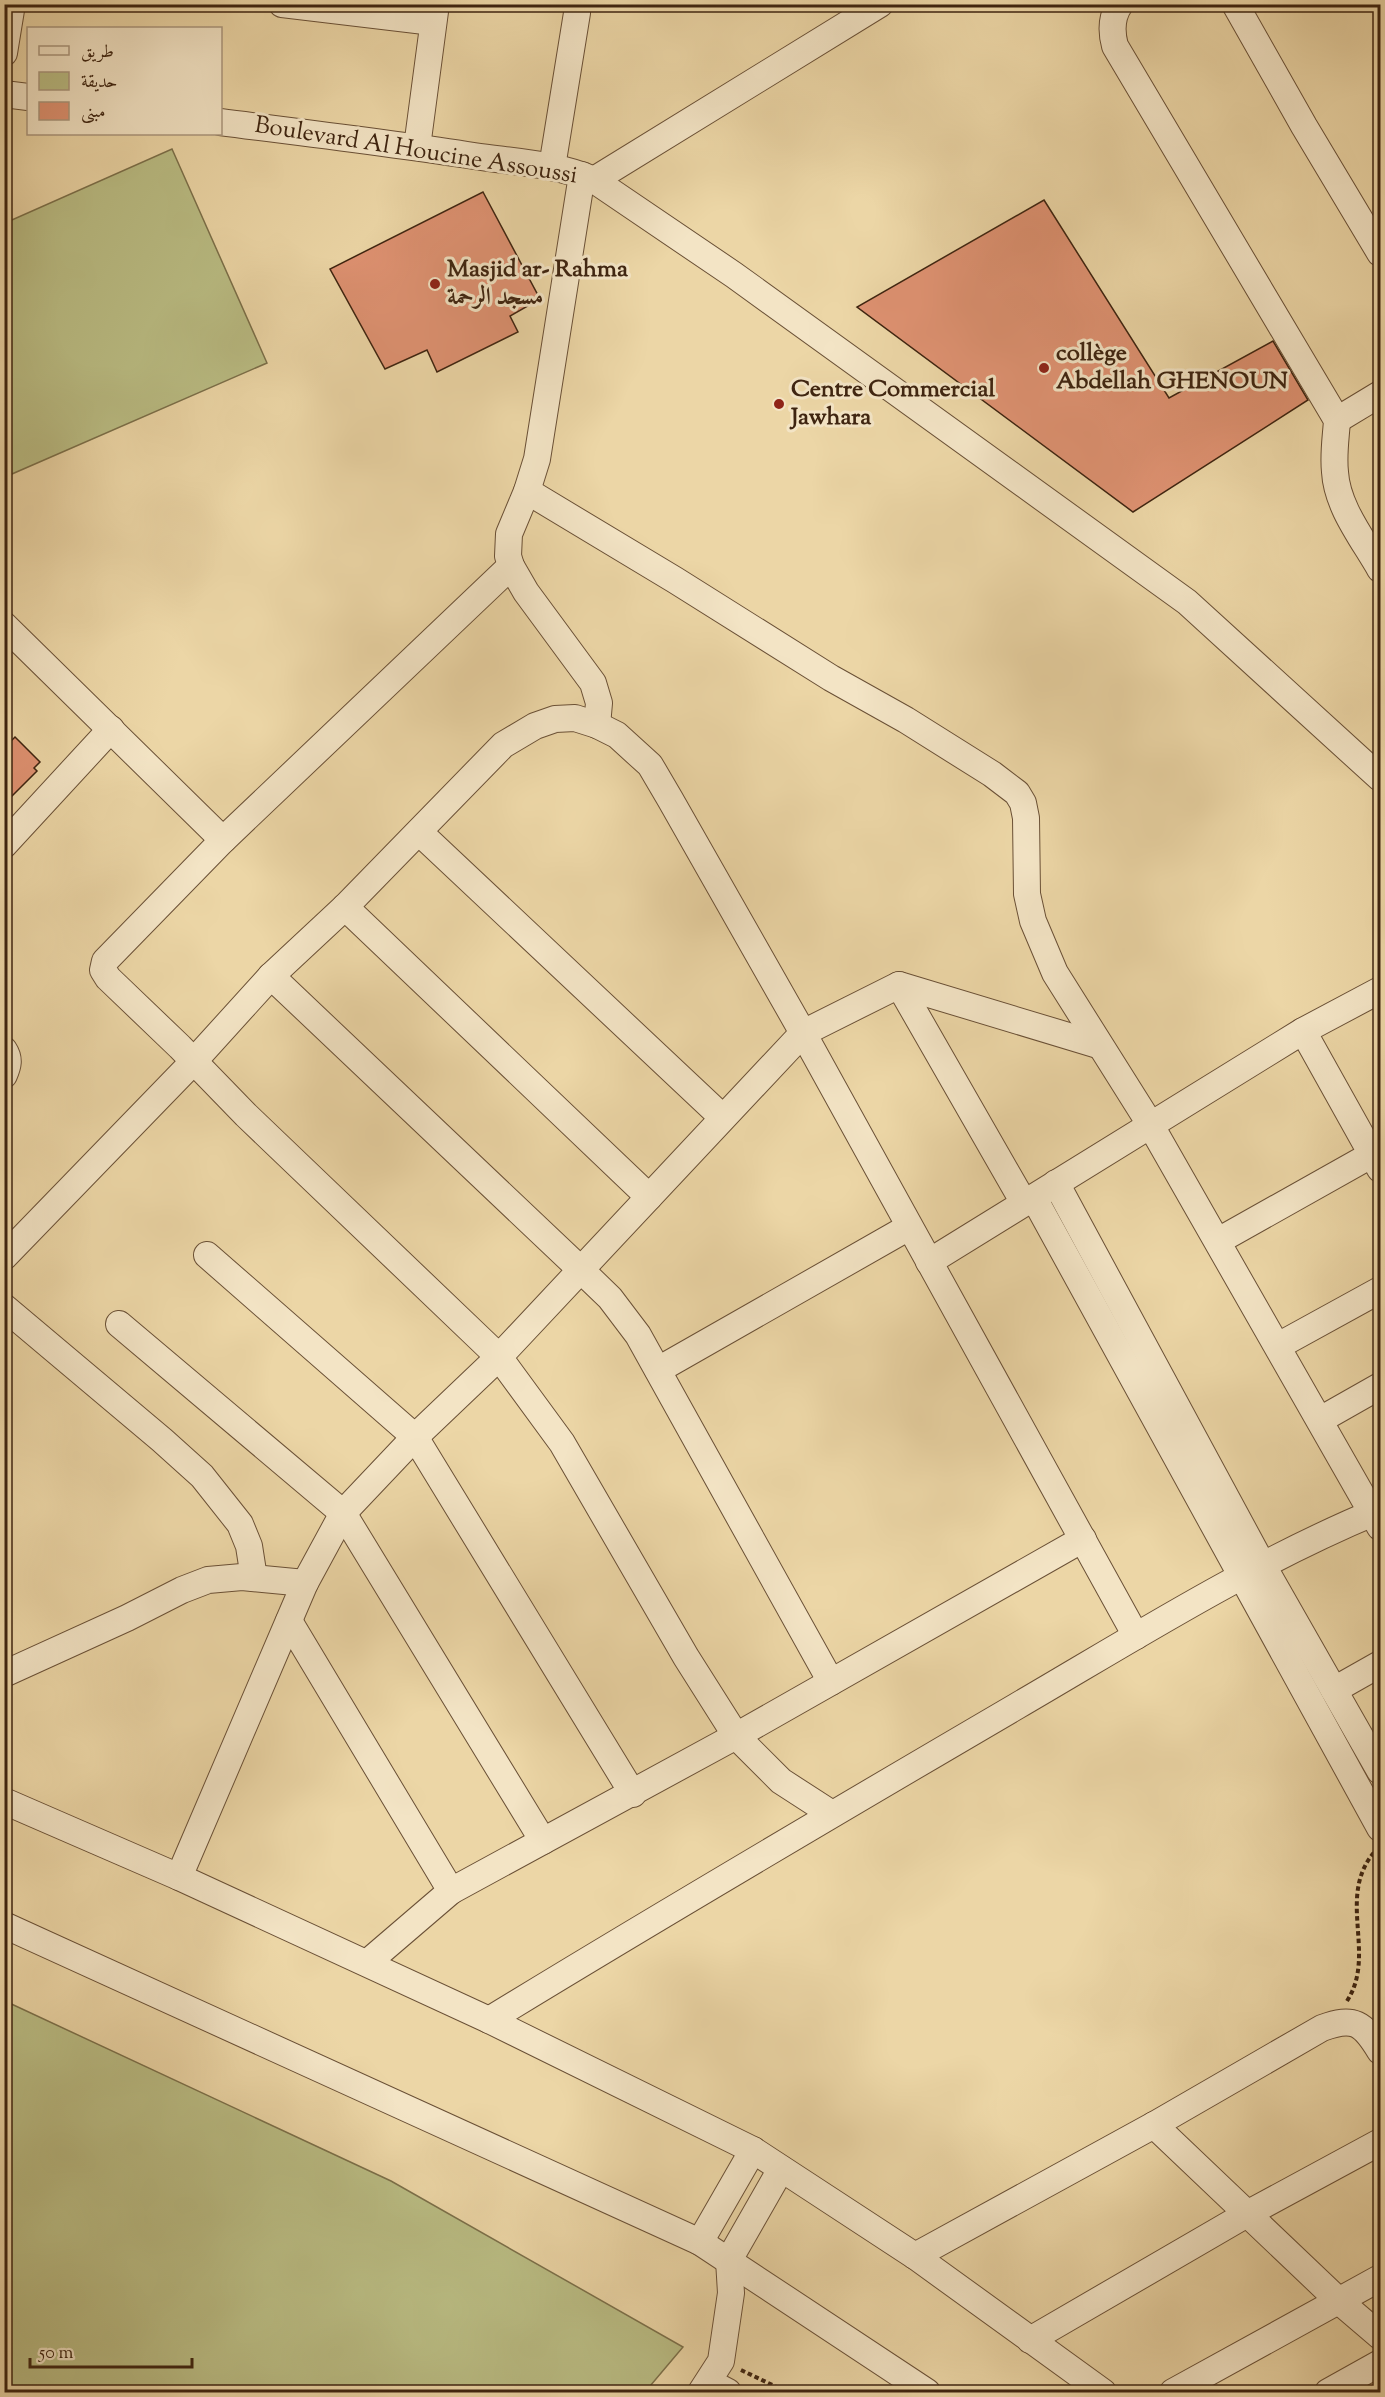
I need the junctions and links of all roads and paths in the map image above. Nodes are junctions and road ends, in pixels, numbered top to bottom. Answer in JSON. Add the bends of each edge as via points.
{"nodes":[{"id":1,"x":12,"y":4,"type":"edge"},
{"id":2,"x":282,"y":4,"type":"edge"},
{"id":3,"x":880,"y":4,"type":"edge"},
{"id":4,"x":1119,"y":4,"type":"edge"},
{"id":5,"x":1235,"y":4,"type":"edge"},
{"id":6,"x":313,"y":6,"type":"edge"},
{"id":7,"x":584,"y":7,"type":"edge"},
{"id":8,"x":434,"y":13,"type":"edge"},
{"id":9,"x":843,"y":14,"type":"edge"},
{"id":10,"x":4,"y":53,"type":"edge"},
{"id":11,"x":4,"y":94,"type":"edge"},
{"id":12,"x":27,"y":97,"type":"edge"},
{"id":13,"x":222,"y":122,"type":"edge"},
{"id":14,"x":417,"y":147,"type":"junction"},
{"id":15,"x":552,"y":167,"type":"junction"},
{"id":16,"x":588,"y":178,"type":"junction"},
{"id":17,"x":1380,"y":252,"type":"edge"},
{"id":18,"x":1380,"y":394,"type":"edge"},
{"id":19,"x":1337,"y":420,"type":"junction"},
{"id":20,"x":527,"y":491,"type":"junction"},
{"id":21,"x":511,"y":566,"type":"junction"},
{"id":22,"x":1380,"y":569,"type":"edge"},
{"id":23,"x":4,"y":625,"type":"edge"},
{"id":24,"x":597,"y":725,"type":"junction"},
{"id":25,"x":111,"y":729,"type":"junction"},
{"id":26,"x":1380,"y":778,"type":"edge"},
{"id":27,"x":419,"y":832,"type":"junction"},
{"id":28,"x":223,"y":840,"type":"junction"},
{"id":29,"x":4,"y":845,"type":"edge"},
{"id":30,"x":345,"y":907,"type":"junction"},
{"id":31,"x":271,"y":976,"type":"junction"},
{"id":32,"x":899,"y":985,"type":"junction"},
{"id":33,"x":1380,"y":990,"type":"edge"},
{"id":34,"x":1303,"y":1031,"type":"junction"},
{"id":35,"x":803,"y":1033,"type":"junction"},
{"id":36,"x":1098,"y":1045,"type":"junction"},
{"id":37,"x":4,"y":1050,"type":"edge"},
{"id":38,"x":194,"y":1061,"type":"junction"},
{"id":39,"x":4,"y":1075,"type":"edge"},
{"id":40,"x":722,"y":1117,"type":"junction"},
{"id":41,"x":1150,"y":1124,"type":"junction"},
{"id":42,"x":1378,"y":1158,"type":"edge"},
{"id":43,"x":1056,"y":1183,"type":"junction"},
{"id":44,"x":649,"y":1197,"type":"junction"},
{"id":45,"x":1029,"y":1201,"type":"junction"},
{"id":46,"x":909,"y":1227,"type":"junction"},
{"id":47,"x":1218,"y":1241,"type":"junction"},
{"id":48,"x":207,"y":1255,"type":"dead end"},
{"id":49,"x":4,"y":1257,"type":"edge"},
{"id":50,"x":929,"y":1262,"type":"junction"},
{"id":51,"x":580,"y":1269,"type":"junction"},
{"id":52,"x":1380,"y":1290,"type":"edge"},
{"id":53,"x":4,"y":1307,"type":"edge"},
{"id":54,"x":119,"y":1323,"type":"dead end"},
{"id":55,"x":1278,"y":1346,"type":"junction"},
{"id":56,"x":499,"y":1357,"type":"junction"},
{"id":57,"x":658,"y":1370,"type":"junction"},
{"id":58,"x":1380,"y":1386,"type":"edge"},
{"id":59,"x":1320,"y":1420,"type":"junction"},
{"id":60,"x":415,"y":1437,"type":"junction"},
{"id":61,"x":343,"y":1513,"type":"junction"},
{"id":62,"x":1378,"y":1517,"type":"edge"},
{"id":63,"x":1083,"y":1539,"type":"junction"},
{"id":64,"x":1263,"y":1564,"type":"junction"},
{"id":65,"x":1240,"y":1576,"type":"junction"},
{"id":66,"x":254,"y":1578,"type":"junction"},
{"id":67,"x":306,"y":1583,"type":"junction"},
{"id":68,"x":289,"y":1621,"type":"junction"},
{"id":69,"x":1136,"y":1636,"type":"junction"},
{"id":70,"x":1380,"y":1664,"type":"edge"},
{"id":71,"x":4,"y":1674,"type":"edge"},
{"id":72,"x":831,"y":1682,"type":"junction"},
{"id":73,"x":1334,"y":1690,"type":"junction"},
{"id":74,"x":736,"y":1737,"type":"junction"},
{"id":75,"x":1380,"y":1771,"type":"edge"},
{"id":76,"x":633,"y":1794,"type":"junction"},
{"id":77,"x":4,"y":1802,"type":"edge"},
{"id":78,"x":832,"y":1814,"type":"junction"},
{"id":79,"x":1378,"y":1818,"type":"edge"},
{"id":80,"x":543,"y":1841,"type":"junction"},
{"id":81,"x":1380,"y":1846,"type":"edge"},
{"id":82,"x":179,"y":1877,"type":"junction"},
{"id":83,"x":451,"y":1891,"type":"junction"},
{"id":84,"x":4,"y":1925,"type":"edge"},
{"id":85,"x":367,"y":1963,"type":"junction"},
{"id":86,"x":489,"y":2019,"type":"junction"},
{"id":87,"x":1322,"y":2028,"type":"junction"},
{"id":88,"x":1380,"y":2050,"type":"edge"},
{"id":89,"x":1154,"y":2124,"type":"junction"},
{"id":90,"x":1380,"y":2142,"type":"edge"},
{"id":91,"x":753,"y":2150,"type":"junction"},
{"id":92,"x":781,"y":2169,"type":"junction"},
{"id":93,"x":1247,"y":2214,"type":"junction"},
{"id":94,"x":700,"y":2242,"type":"junction"},
{"id":95,"x":915,"y":2256,"type":"junction"},
{"id":96,"x":729,"y":2260,"type":"junction"},
{"id":97,"x":1380,"y":2278,"type":"edge"},
{"id":98,"x":1339,"y":2301,"type":"junction"},
{"id":99,"x":1380,"y":2336,"type":"edge"},
{"id":100,"x":1030,"y":2340,"type":"junction"},
{"id":101,"x":1380,"y":2364,"type":"edge"},
{"id":102,"x":715,"y":2382,"type":"edge"},
{"id":103,"x":787,"y":2392,"type":"edge"},
{"id":104,"x":927,"y":2392,"type":"edge"},
{"id":105,"x":1103,"y":2392,"type":"edge"},
{"id":106,"x":1173,"y":2392,"type":"edge"},
{"id":107,"x":1328,"y":2392,"type":"edge"}],
"edges":[{"from":1,"to":10,"type":"street"},
{"from":2,"to":6,"type":"street"},
{"from":3,"to":9,"type":"street"},
{"from":4,"to":19,"type":"street","via":[[1112,30],[1115,46]]},
{"from":5,"to":17,"type":"street"},
{"from":6,"to":8,"type":"street"},
{"from":7,"to":15,"type":"street"},
{"from":8,"to":14,"type":"street"},
{"from":9,"to":16,"type":"street"},
{"from":11,"to":12,"type":"street"},
{"from":13,"to":14,"type":"street","name":"Boulevard Al Houcine Assoussi"},
{"from":14,"to":15,"type":"street","name":"Boulevard Al Houcine Assoussi"},
{"from":15,"to":16,"type":"street","name":"Boulevard Al Houcine Assoussi"},
{"from":16,"to":20,"type":"street","via":[[537,459]]},
{"from":16,"to":26,"type":"street","name":"Boulevard Al Houcine Assoussi","via":[[734,275],[1187,602]]},
{"from":18,"to":19,"type":"street"},
{"from":19,"to":22,"type":"street","via":[[1335,473],[1339,494]]},
{"from":20,"to":21,"type":"street","via":[[509,534]]},
{"from":20,"to":36,"type":"street","via":[[915,726],[1017,793],[1025,810],[1027,894],[1033,921],[1055,973]]},
{"from":21,"to":24,"type":"street","via":[[525,592],[593,682],[599,704]]},
{"from":21,"to":28,"type":"street"},
{"from":23,"to":25,"type":"street"},
{"from":24,"to":27,"type":"street","via":[[575,718],[555,719],[519,734],[502,745]]},
{"from":24,"to":35,"type":"street","via":[[617,735],[650,765]]},
{"from":25,"to":28,"type":"street"},
{"from":25,"to":29,"type":"street"},
{"from":27,"to":30,"type":"street"},
{"from":27,"to":40,"type":"street"},
{"from":28,"to":38,"type":"street","via":[[105,961],[103,970]]},
{"from":30,"to":31,"type":"street"},
{"from":30,"to":44,"type":"street"},
{"from":31,"to":38,"type":"street"},
{"from":31,"to":51,"type":"street"},
{"from":32,"to":35,"type":"street"},
{"from":32,"to":36,"type":"street"},
{"from":32,"to":45,"type":"street"},
{"from":33,"to":34,"type":"street"},
{"from":34,"to":41,"type":"street"},
{"from":34,"to":42,"type":"street"},
{"from":35,"to":40,"type":"street"},
{"from":35,"to":46,"type":"street"},
{"from":36,"to":41,"type":"street"},
{"from":37,"to":39,"type":"street","via":[[8,1065]]},
{"from":38,"to":49,"type":"street"},
{"from":38,"to":56,"type":"street"},
{"from":40,"to":44,"type":"street"},
{"from":41,"to":43,"type":"street"},
{"from":41,"to":47,"type":"street"},
{"from":42,"to":47,"type":"street"},
{"from":43,"to":45,"type":"street"},
{"from":43,"to":64,"type":"street"},
{"from":44,"to":51,"type":"street"},
{"from":45,"to":50,"type":"street"},
{"from":45,"to":65,"type":"street"},
{"from":46,"to":50,"type":"street"},
{"from":46,"to":57,"type":"street"},
{"from":47,"to":55,"type":"street"},
{"from":48,"to":60,"type":"street"},
{"from":50,"to":63,"type":"street"},
{"from":51,"to":56,"type":"street"},
{"from":51,"to":57,"type":"street","via":[[622,1313]]},
{"from":52,"to":55,"type":"street"},
{"from":53,"to":66,"type":"street","via":[[202,1476],[240,1524],[249,1546]]},
{"from":54,"to":61,"type":"street"},
{"from":55,"to":59,"type":"street"},
{"from":56,"to":60,"type":"street"},
{"from":56,"to":74,"type":"street","via":[[562,1443]]},
{"from":57,"to":72,"type":"street"},
{"from":58,"to":59,"type":"street"},
{"from":59,"to":62,"type":"street"},
{"from":60,"to":61,"type":"street"},
{"from":60,"to":76,"type":"street"},
{"from":61,"to":67,"type":"street"},
{"from":61,"to":80,"type":"street"},
{"from":62,"to":64,"type":"street","via":[[1325,1532]]},
{"from":63,"to":69,"type":"street"},
{"from":63,"to":72,"type":"street"},
{"from":64,"to":65,"type":"street"},
{"from":64,"to":73,"type":"street"},
{"from":65,"to":69,"type":"street"},
{"from":65,"to":79,"type":"street"},
{"from":66,"to":67,"type":"street"},
{"from":66,"to":71,"type":"street","via":[[208,1580]]},
{"from":67,"to":68,"type":"street"},
{"from":68,"to":82,"type":"street"},
{"from":68,"to":83,"type":"street"},
{"from":69,"to":78,"type":"street"},
{"from":70,"to":73,"type":"street"},
{"from":72,"to":74,"type":"street"},
{"from":73,"to":75,"type":"street"},
{"from":74,"to":76,"type":"street"},
{"from":74,"to":78,"type":"street","via":[[780,1781]]},
{"from":76,"to":80,"type":"street"},
{"from":77,"to":82,"type":"street"},
{"from":78,"to":86,"type":"street"},
{"from":80,"to":83,"type":"street"},
{"from":81,"to":87,"type":"path","via":[[1365,1864],[1356,1893],[1359,1968],[1355,1989]]},
{"from":82,"to":85,"type":"street"},
{"from":83,"to":85,"type":"street"},
{"from":84,"to":94,"type":"street"},
{"from":85,"to":86,"type":"street"},
{"from":86,"to":91,"type":"street"},
{"from":87,"to":88,"type":"street","via":[[1338,2022],[1359,2024]]},
{"from":87,"to":89,"type":"street"},
{"from":89,"to":93,"type":"street"},
{"from":89,"to":95,"type":"street"},
{"from":90,"to":93,"type":"street"},
{"from":91,"to":92,"type":"street"},
{"from":91,"to":94,"type":"street"},
{"from":92,"to":95,"type":"street"},
{"from":92,"to":96,"type":"street"},
{"from":93,"to":98,"type":"street"},
{"from":93,"to":100,"type":"street"},
{"from":94,"to":96,"type":"street"},
{"from":95,"to":100,"type":"street"},
{"from":96,"to":102,"type":"street","via":[[731,2293]]},
{"from":96,"to":104,"type":"street"},
{"from":97,"to":98,"type":"street"},
{"from":98,"to":99,"type":"street"},
{"from":98,"to":106,"type":"street"},
{"from":100,"to":105,"type":"street"},
{"from":101,"to":107,"type":"street"},
{"from":102,"to":103,"type":"path"}]}
